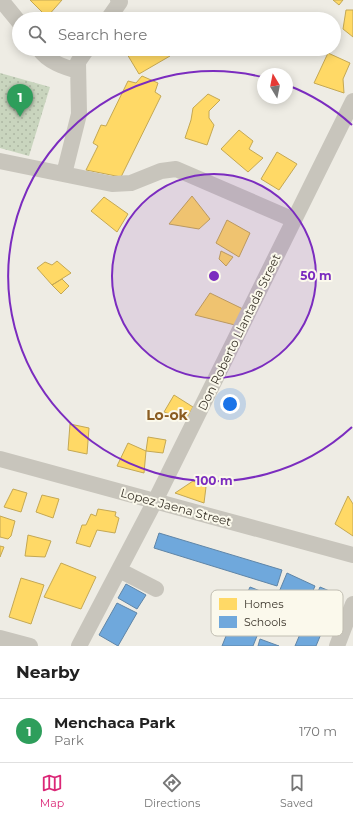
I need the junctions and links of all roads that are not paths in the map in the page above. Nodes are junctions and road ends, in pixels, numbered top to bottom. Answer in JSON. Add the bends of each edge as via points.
{"nodes":[{"id":1,"x":1,"y":0,"type":"edge"},
{"id":2,"x":118,"y":0,"type":"edge"},
{"id":3,"x":113,"y":12,"type":"edge"},
{"id":4,"x":12,"y":13,"type":"edge"},
{"id":5,"x":46,"y":56,"type":"edge"},
{"id":6,"x":82,"y":56,"type":"edge"},
{"id":7,"x":78,"y":71,"type":"junction"},
{"id":8,"x":353,"y":101,"type":"edge"},
{"id":9,"x":0,"y":161,"type":"edge"},
{"id":10,"x":64,"y":174,"type":"junction"},
{"id":11,"x":294,"y":220,"type":"junction"},
{"id":12,"x":0,"y":459,"type":"edge"},
{"id":13,"x":155,"y":501,"type":"junction"},
{"id":14,"x":353,"y":555,"type":"edge"},
{"id":15,"x":119,"y":570,"type":"junction"},
{"id":16,"x":156,"y":589,"type":"dead end"},
{"id":17,"x":353,"y":604,"type":"edge"},
{"id":18,"x":343,"y":630,"type":"edge"},
{"id":19,"x":341,"y":636,"type":"edge"},
{"id":20,"x":0,"y":638,"type":"edge"},
{"id":21,"x":30,"y":646,"type":"edge"},
{"id":22,"x":79,"y":646,"type":"edge"},
{"id":23,"x":337,"y":646,"type":"edge"}],
"edges":[{"from":1,"to":4,"type":"street"},
{"from":2,"to":3,"type":"street","via":[[120,2]]},
{"from":5,"to":7,"type":"street","via":[[62,66]]},
{"from":6,"to":7,"type":"street","via":[[78,62]]},
{"from":7,"to":10,"type":"street","via":[[79,114]]},
{"from":8,"to":11,"type":"street","name":"Don Roberto Llantada Street"},
{"from":9,"to":10,"type":"street"},
{"from":10,"to":11,"type":"street","via":[[112,184],[131,183],[161,171],[176,169]]},
{"from":11,"to":13,"type":"street","name":"Don Roberto Llantada Street"},
{"from":12,"to":13,"type":"street","name":"Lopez Jaena Street"},
{"from":13,"to":14,"type":"street","name":"Lopez Jaena Street"},
{"from":13,"to":15,"type":"street","name":"Don Roberto Llantada Street"},
{"from":15,"to":16,"type":"street"},
{"from":15,"to":22,"type":"street","name":"Don Roberto Llantada Street"},
{"from":17,"to":18,"type":"street"},
{"from":19,"to":23,"type":"street"},
{"from":20,"to":21,"type":"street"}]}
